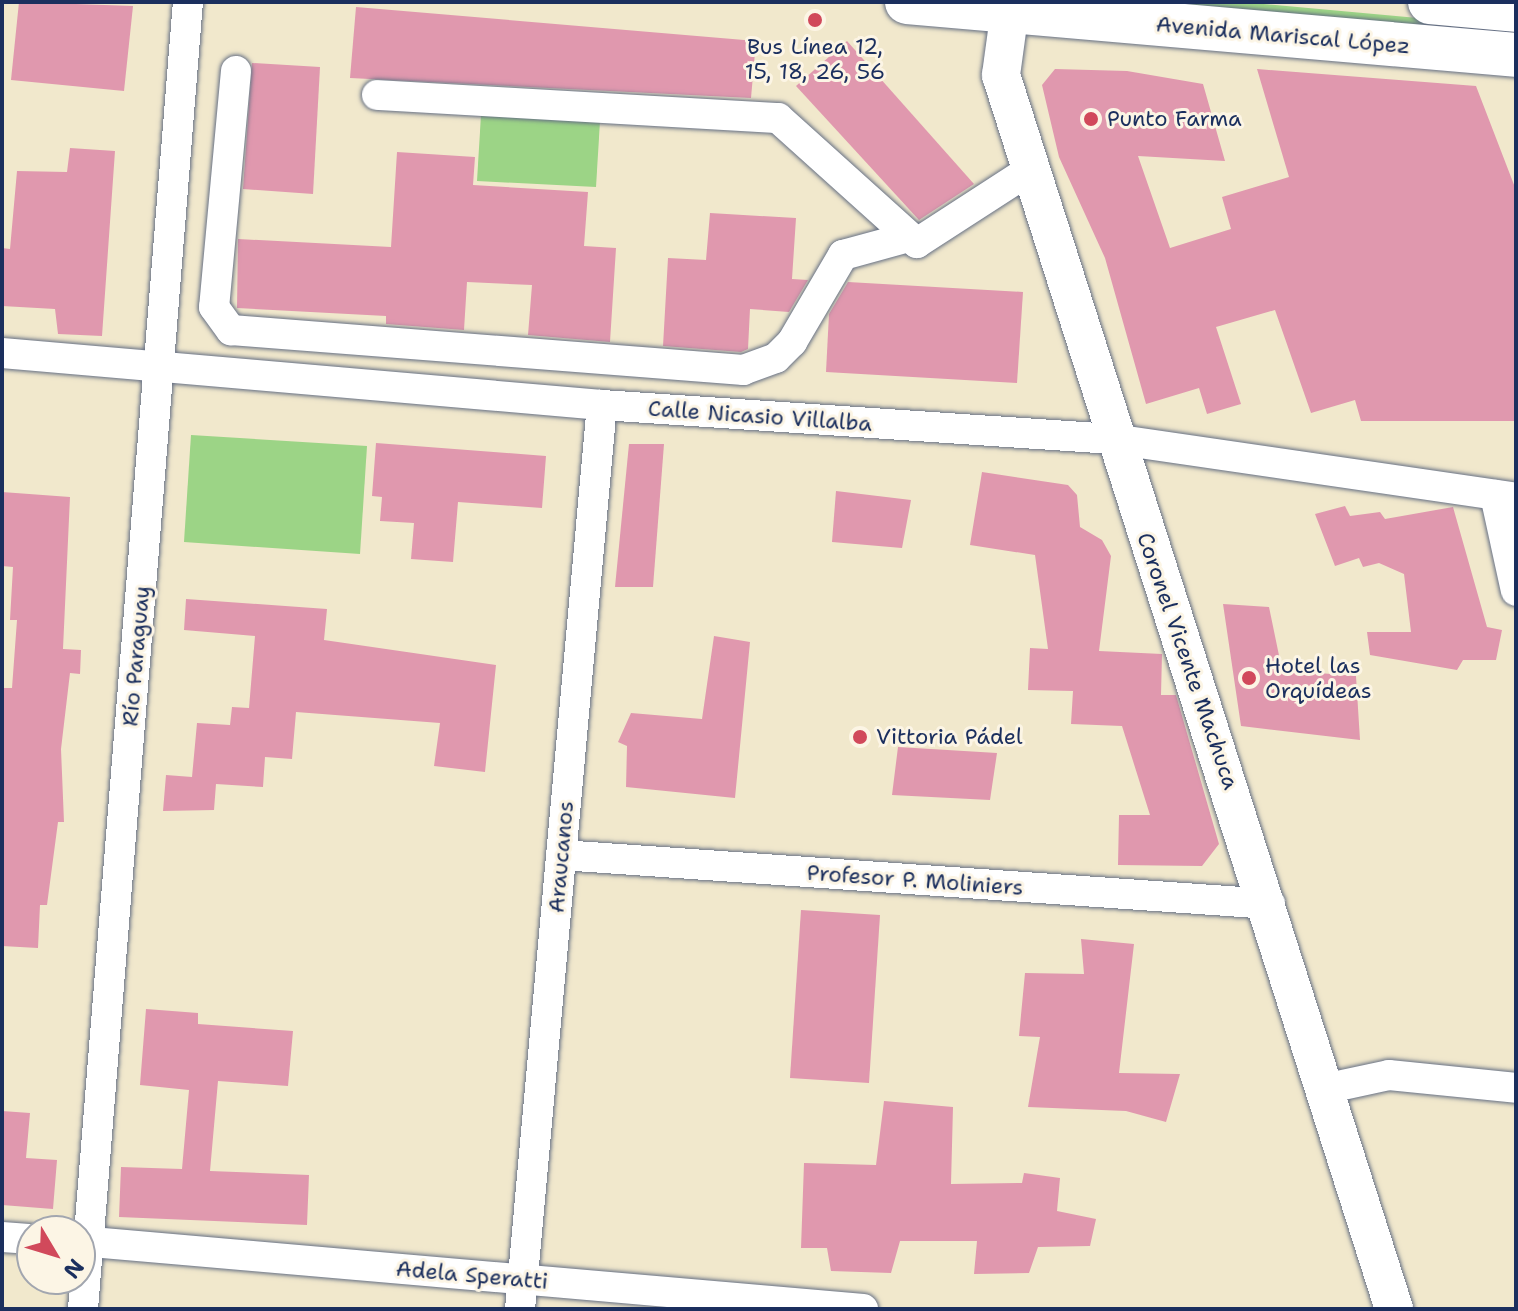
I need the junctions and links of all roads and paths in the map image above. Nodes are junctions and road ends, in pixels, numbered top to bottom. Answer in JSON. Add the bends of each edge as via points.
{"nodes":[{"id":1,"x":188,"y":2,"type":"edge"},
{"id":2,"x":907,"y":2,"type":"edge"},
{"id":3,"x":1430,"y":2,"type":"edge"},
{"id":4,"x":1009,"y":6,"type":"edge"},
{"id":5,"x":1516,"y":10,"type":"edge"},
{"id":6,"x":1512,"y":64,"type":"edge"},
{"id":7,"x":236,"y":71,"type":"dead end"},
{"id":8,"x":377,"y":95,"type":"dead end"},
{"id":9,"x":1030,"y":170,"type":"junction"},
{"id":10,"x":905,"y":238,"type":"junction"},
{"id":11,"x":2,"y":353,"type":"edge"},
{"id":12,"x":160,"y":364,"type":"junction"},
{"id":13,"x":602,"y":405,"type":"junction"},
{"id":14,"x":1113,"y":439,"type":"junction"},
{"id":15,"x":1506,"y":496,"type":"edge"},
{"id":16,"x":1516,"y":591,"type":"edge"},
{"id":17,"x":561,"y":855,"type":"junction"},
{"id":18,"x":1270,"y":904,"type":"junction"},
{"id":19,"x":1516,"y":1088,"type":"edge"},
{"id":20,"x":1324,"y":1089,"type":"junction"},
{"id":21,"x":86,"y":1215,"type":"edge"},
{"id":22,"x":96,"y":1242,"type":"edge"},
{"id":23,"x":522,"y":1279,"type":"junction"},
{"id":24,"x":520,"y":1309,"type":"edge"},
{"id":25,"x":863,"y":1309,"type":"edge"},
{"id":26,"x":1394,"y":1309,"type":"edge"}],
"edges":[{"from":1,"to":12,"type":"street","name":"Río Paraguay"},
{"from":2,"to":4,"type":"highway","name":"Avenida Mariscal López"},
{"from":3,"to":5,"type":"highway"},
{"from":4,"to":6,"type":"highway","name":"Avenida Mariscal López"},
{"from":4,"to":9,"type":"street","name":"Coronel Vicente Machuca","via":[[1001,75]]},
{"from":7,"to":10,"type":"street","via":[[214,307],[231,330],[743,370],[776,358],[792,342],[843,255]]},
{"from":8,"to":10,"type":"street","via":[[778,118]]},
{"from":9,"to":10,"type":"street","via":[[990,191],[927,242]]},
{"from":9,"to":14,"type":"street","name":"Coronel Vicente Machuca"},
{"from":11,"to":12,"type":"street","name":"Calle Nicasio Villalba"},
{"from":12,"to":13,"type":"street","name":"Calle Nicasio Villalba"},
{"from":12,"to":21,"type":"street","name":"Río Paraguay"},
{"from":13,"to":14,"type":"street","name":"Calle Nicasio Villalba"},
{"from":13,"to":17,"type":"street","name":"Araucanos"},
{"from":14,"to":15,"type":"street","name":"Calle Nicasio Villalba"},
{"from":14,"to":18,"type":"street","name":"Coronel Vicente Machuca"},
{"from":15,"to":16,"type":"street"},
{"from":17,"to":18,"type":"street","name":"Profesor P. Moliniers"},
{"from":17,"to":23,"type":"street","name":"Araucanos"},
{"from":18,"to":20,"type":"street","name":"Coronel Vicente Machuca"},
{"from":19,"to":20,"type":"street","via":[[1389,1075]]},
{"from":20,"to":26,"type":"street","name":"Coronel Vicente Machuca"},
{"from":22,"to":23,"type":"street","name":"Adela Speratti"},
{"from":23,"to":24,"type":"street","name":"Araucanos"},
{"from":23,"to":25,"type":"street","name":"Adela Speratti"}]}
